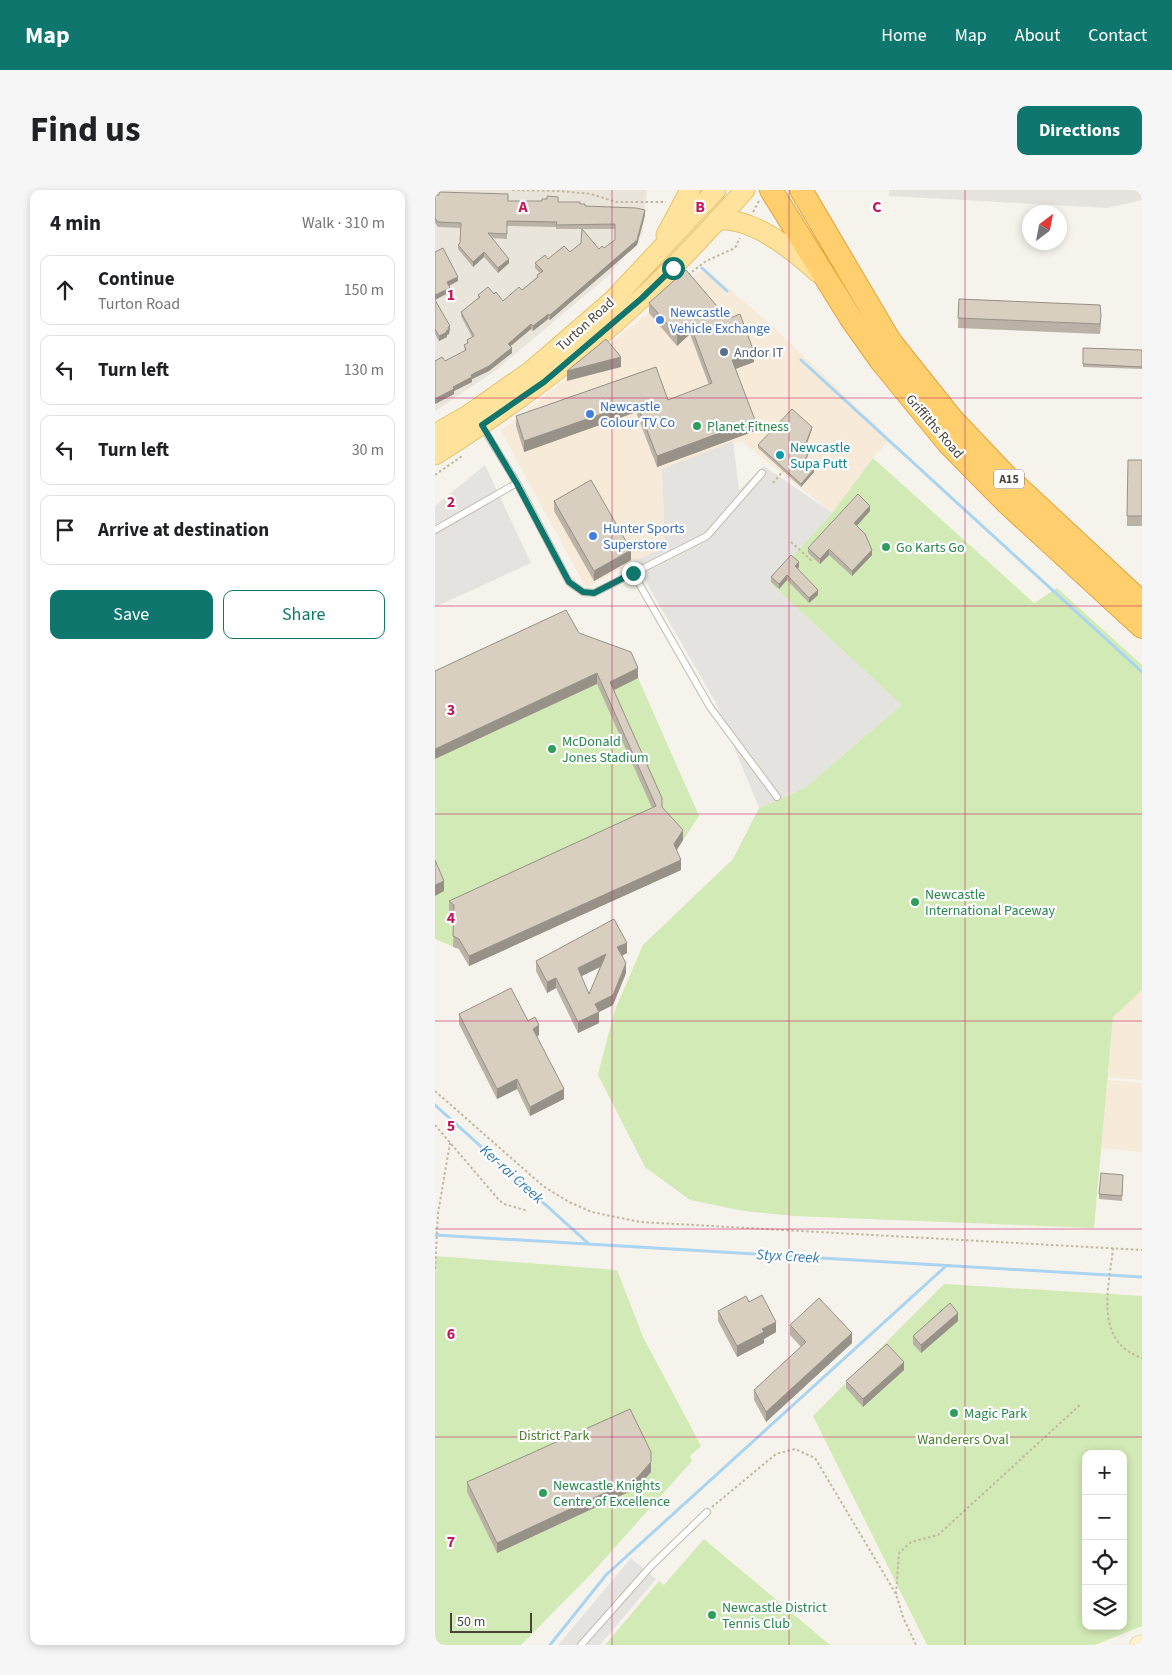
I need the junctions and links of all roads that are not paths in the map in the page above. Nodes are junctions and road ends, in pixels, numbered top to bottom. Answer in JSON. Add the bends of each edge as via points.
{"nodes":[{"id":1,"x":689,"y":190,"type":"edge"},
{"id":2,"x":716,"y":190,"type":"edge"},
{"id":3,"x":801,"y":190,"type":"edge"},
{"id":4,"x":811,"y":190,"type":"edge"},
{"id":5,"x":759,"y":193,"type":"edge"},
{"id":6,"x":816,"y":214,"type":"junction"},
{"id":7,"x":717,"y":220,"type":"junction"},
{"id":8,"x":655,"y":256,"type":"junction"},
{"id":9,"x":834,"y":292,"type":"junction"},
{"id":10,"x":482,"y":425,"type":"junction"},
{"id":11,"x":435,"y":434,"type":"edge"},
{"id":12,"x":435,"y":455,"type":"edge"},
{"id":13,"x":763,"y":473,"type":"dead end"},
{"id":14,"x":517,"y":484,"type":"junction"},
{"id":15,"x":435,"y":530,"type":"edge"},
{"id":16,"x":1092,"y":569,"type":"junction"},
{"id":17,"x":633,"y":573,"type":"junction"},
{"id":18,"x":1142,"y":603,"type":"edge"},
{"id":19,"x":1142,"y":627,"type":"edge"},
{"id":20,"x":777,"y":797,"type":"dead end"},
{"id":21,"x":707,"y":1512,"type":"road end"},
{"id":22,"x":581,"y":1645,"type":"edge"}],
"edges":[{"from":1,"to":8,"type":"main road"},
{"from":2,"to":8,"type":"main road","name":"Turton Road"},
{"from":3,"to":6,"type":"highway","name":"Griffiths Road","number":"A15"},
{"from":4,"to":6,"type":"main road"},
{"from":5,"to":7,"type":"main road","name":"Turton Road"},
{"from":5,"to":9,"type":"highway","name":"Griffiths Road","number":"A15"},
{"from":6,"to":16,"type":"highway","name":"Griffiths Road","number":"A15","via":[[890,341],[952,419]]},
{"from":7,"to":9,"type":"main road","via":[[735,221],[781,242],[815,270]]},
{"from":7,"to":10,"type":"main road","name":"Turton Road","via":[[642,298],[544,382]]},
{"from":8,"to":11,"type":"main road","name":"Turton Road","via":[[613,300],[522,379]]},
{"from":9,"to":16,"type":"highway","name":"Griffiths Road","number":"A15","via":[[881,361],[947,443],[1007,503]]},
{"from":10,"to":12,"type":"main road","name":"Turton Road"},
{"from":10,"to":14,"type":"lane"},
{"from":13,"to":17,"type":"lane","via":[[707,536]]},
{"from":14,"to":15,"type":"lane"},
{"from":14,"to":17,"type":"lane","via":[[569,582],[583,592],[594,593]]},
{"from":16,"to":18,"type":"highway","name":"Griffiths Road","number":"A15"},
{"from":16,"to":19,"type":"highway","name":"Griffiths Road","number":"A15"},
{"from":17,"to":20,"type":"lane","via":[[710,707]]},
{"from":21,"to":22,"type":"lane","via":[[651,1566]]}]}
